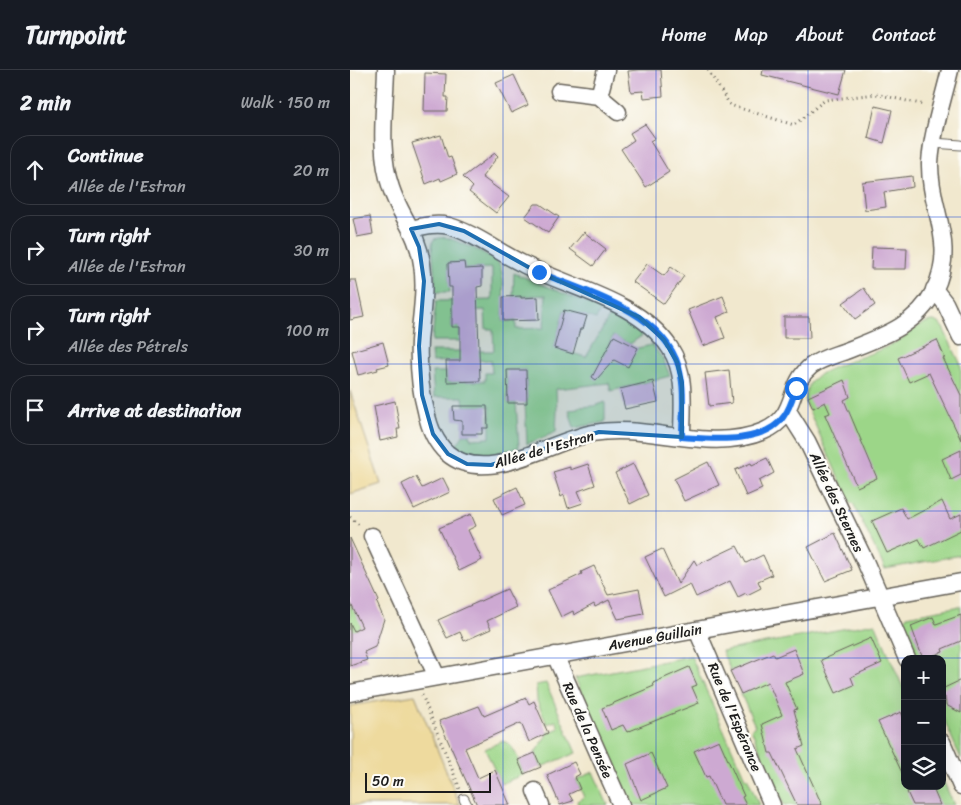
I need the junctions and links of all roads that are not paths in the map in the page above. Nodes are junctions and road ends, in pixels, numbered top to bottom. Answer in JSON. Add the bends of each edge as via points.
{"nodes":[{"id":1,"x":386,"y":70,"type":"edge"},
{"id":2,"x":606,"y":70,"type":"edge"},
{"id":3,"x":950,"y":70,"type":"edge"},
{"id":4,"x":559,"y":91,"type":"dead end"},
{"id":5,"x":599,"y":96,"type":"junction"},
{"id":6,"x":618,"y":112,"type":"dead end"},
{"id":7,"x":933,"y":142,"type":"junction"},
{"id":8,"x":961,"y":145,"type":"edge"},
{"id":9,"x":411,"y":229,"type":"junction"},
{"id":10,"x":934,"y":289,"type":"junction"},
{"id":11,"x":961,"y":338,"type":"edge"},
{"id":12,"x":788,"y":411,"type":"junction"},
{"id":13,"x":682,"y":437,"type":"junction"},
{"id":14,"x":372,"y":536,"type":"dead end"},
{"id":15,"x":961,"y":582,"type":"edge"},
{"id":16,"x":880,"y":597,"type":"junction"},
{"id":17,"x":697,"y":630,"type":"junction"},
{"id":18,"x":554,"y":655,"type":"junction"},
{"id":19,"x":905,"y":655,"type":"edge"},
{"id":20,"x":437,"y":677,"type":"junction"},
{"id":21,"x":350,"y":693,"type":"edge"},
{"id":22,"x":943,"y":745,"type":"edge"},
{"id":23,"x":961,"y":786,"type":"edge"},
{"id":24,"x":621,"y":805,"type":"edge"},
{"id":25,"x":772,"y":805,"type":"edge"}],
"edges":[{"from":1,"to":9,"type":"street","name":"Allée de l'Estran","via":[[385,165],[394,195]]},
{"from":2,"to":5,"type":"street"},
{"from":3,"to":7,"type":"street","name":"Allée de l'Estran"},
{"from":4,"to":5,"type":"street"},
{"from":5,"to":6,"type":"street"},
{"from":7,"to":8,"type":"lane"},
{"from":7,"to":10,"type":"street","name":"Allée de l'Estran","via":[[931,180],[944,244]]},
{"from":9,"to":13,"type":"street","via":[[439,224],[464,231],[539,272],[616,303],[646,322],[668,345],[680,369]]},
{"from":9,"to":13,"type":"street","name":"Allée de l'Estran","via":[[419,247],[424,281],[419,346],[422,395],[433,434],[448,454],[467,464],[491,465],[599,432]]},
{"from":10,"to":11,"type":"street","via":[[945,303]]},
{"from":10,"to":12,"type":"street","name":"Allée de l'Estran","via":[[918,312],[900,327],[810,367],[797,384]]},
{"from":12,"to":13,"type":"street","name":"Allée de l'Estran","via":[[772,427],[752,435],[724,439]]},
{"from":12,"to":16,"type":"street","name":"Allée des Sternes","via":[[807,440]]},
{"from":14,"to":20,"type":"street"},
{"from":15,"to":16,"type":"street","name":"Avenue Guillain"},
{"from":16,"to":17,"type":"street","name":"Avenue Guillain"},
{"from":16,"to":19,"type":"street","name":"Allée des Sternes"},
{"from":17,"to":18,"type":"street","name":"Avenue Guillain"},
{"from":17,"to":25,"type":"street","name":"Rue de l'Espérance"},
{"from":18,"to":20,"type":"street","name":"Avenue Guillain"},
{"from":18,"to":24,"type":"street","name":"Rue de la Pensée"},
{"from":20,"to":21,"type":"street","name":"Avenue Guillain"},
{"from":22,"to":23,"type":"street"}]}
